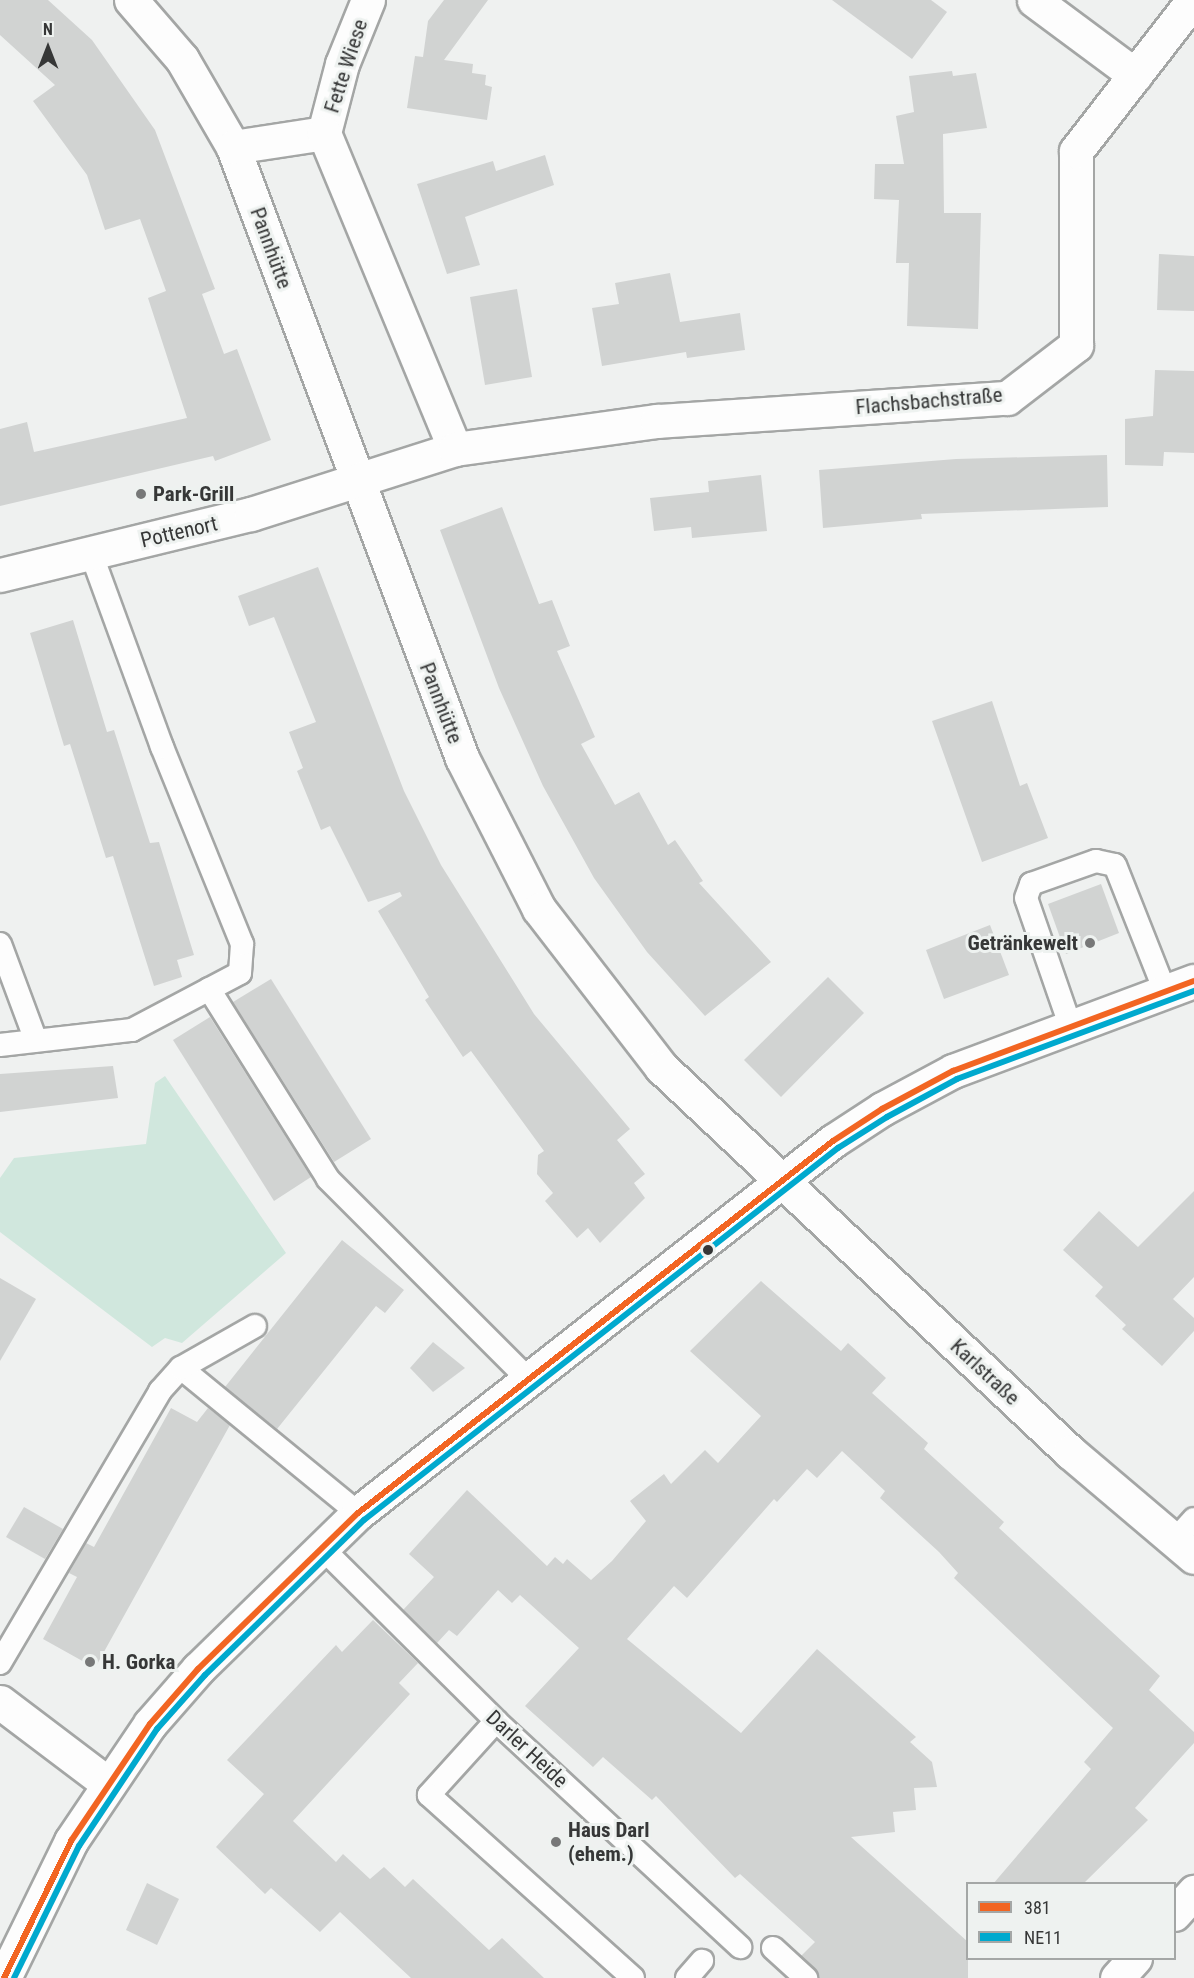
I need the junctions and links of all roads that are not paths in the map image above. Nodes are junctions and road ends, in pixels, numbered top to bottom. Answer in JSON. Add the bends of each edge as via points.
{"nodes":[{"id":1,"x":130,"y":0,"type":"edge"},
{"id":2,"x":368,"y":0,"type":"edge"},
{"id":3,"x":1034,"y":0,"type":"edge"},
{"id":4,"x":1193,"y":0,"type":"edge"},
{"id":5,"x":1135,"y":75,"type":"junction"},
{"id":6,"x":324,"y":133,"type":"junction"},
{"id":7,"x":234,"y":147,"type":"junction"},
{"id":8,"x":455,"y":449,"type":"junction"},
{"id":9,"x":356,"y":482,"type":"junction"},
{"id":10,"x":91,"y":553,"type":"junction"},
{"id":11,"x":0,"y":575,"type":"edge"},
{"id":12,"x":0,"y":944,"type":"edge"},
{"id":13,"x":1180,"y":986,"type":"edge"},
{"id":14,"x":209,"y":989,"type":"junction"},
{"id":15,"x":1070,"y":1025,"type":"junction"},
{"id":16,"x":36,"y":1041,"type":"junction"},
{"id":17,"x":0,"y":1045,"type":"edge"},
{"id":18,"x":780,"y":1183,"type":"junction"},
{"id":19,"x":255,"y":1326,"type":"dead end"},
{"id":20,"x":181,"y":1368,"type":"junction"},
{"id":21,"x":528,"y":1379,"type":"junction"},
{"id":22,"x":358,"y":1513,"type":"junction"},
{"id":23,"x":1188,"y":1539,"type":"edge"},
{"id":24,"x":321,"y":1546,"type":"junction"},
{"id":25,"x":0,"y":1663,"type":"edge"},
{"id":26,"x":0,"y":1702,"type":"edge"},
{"id":27,"x":496,"y":1721,"type":"junction"},
{"id":28,"x":107,"y":1783,"type":"junction"},
{"id":29,"x":1194,"y":1892,"type":"edge"},
{"id":30,"x":1176,"y":1912,"type":"edge"},
{"id":31,"x":740,"y":1947,"type":"dead end"},
{"id":32,"x":773,"y":1948,"type":"dead end"},
{"id":33,"x":1134,"y":1960,"type":"edge"},
{"id":34,"x":4,"y":1978,"type":"edge"},
{"id":35,"x":633,"y":1978,"type":"edge"},
{"id":36,"x":806,"y":1978,"type":"edge"},
{"id":37,"x":1117,"y":1978,"type":"edge"}],
"edges":[{"from":1,"to":7,"type":"street","name":"Pannhütte","via":[[182,58]]},
{"from":2,"to":6,"type":"street","name":"Fette Wiese","via":[[342,64]]},
{"from":3,"to":5,"type":"street"},
{"from":4,"to":5,"type":"street"},
{"from":5,"to":8,"type":"street","name":"Flachsbachstraße","via":[[1076,151],[1076,345],[1007,398],[657,421]]},
{"from":6,"to":7,"type":"street"},
{"from":6,"to":8,"type":"street"},
{"from":7,"to":9,"type":"street","name":"Pannhütte"},
{"from":8,"to":9,"type":"street","name":"Flachsbachstraße"},
{"from":9,"to":10,"type":"street","name":"Pottenort","via":[[251,514]]},
{"from":9,"to":18,"type":"street","name":"Pannhütte","via":[[462,758],[539,909],[661,1067]]},
{"from":10,"to":11,"type":"street","name":"Pottenort"},
{"from":10,"to":14,"type":"lane","via":[[162,747],[242,944],[240,974]]},
{"from":12,"to":16,"type":"lane"},
{"from":13,"to":15,"type":"street"},
{"from":13,"to":15,"type":"lane","via":[[1115,865],[1096,861],[1031,884],[1026,898]]},
{"from":14,"to":16,"type":"lane","via":[[132,1030]]},
{"from":14,"to":21,"type":"lane","via":[[328,1179]]},
{"from":15,"to":18,"type":"street","via":[[953,1071],[882,1109]]},
{"from":16,"to":17,"type":"lane"},
{"from":18,"to":21,"type":"street"},
{"from":18,"to":23,"type":"street","name":"Karlstraße","via":[[1070,1452]]},
{"from":19,"to":20,"type":"lane"},
{"from":20,"to":22,"type":"lane"},
{"from":20,"to":25,"type":"lane","via":[[160,1391]]},
{"from":21,"to":22,"type":"street"},
{"from":22,"to":24,"type":"street"},
{"from":24,"to":27,"type":"lane","name":"Darler Heide"},
{"from":24,"to":28,"type":"street","via":[[198,1669]]},
{"from":26,"to":28,"type":"street"},
{"from":27,"to":31,"type":"lane","name":"Darler Heide"},
{"from":27,"to":35,"type":"lane","via":[[429,1796]]},
{"from":28,"to":34,"type":"street","via":[[71,1841]]},
{"from":29,"to":30,"type":"street"},
{"from":32,"to":36,"type":"lane"},
{"from":33,"to":37,"type":"street"}]}
